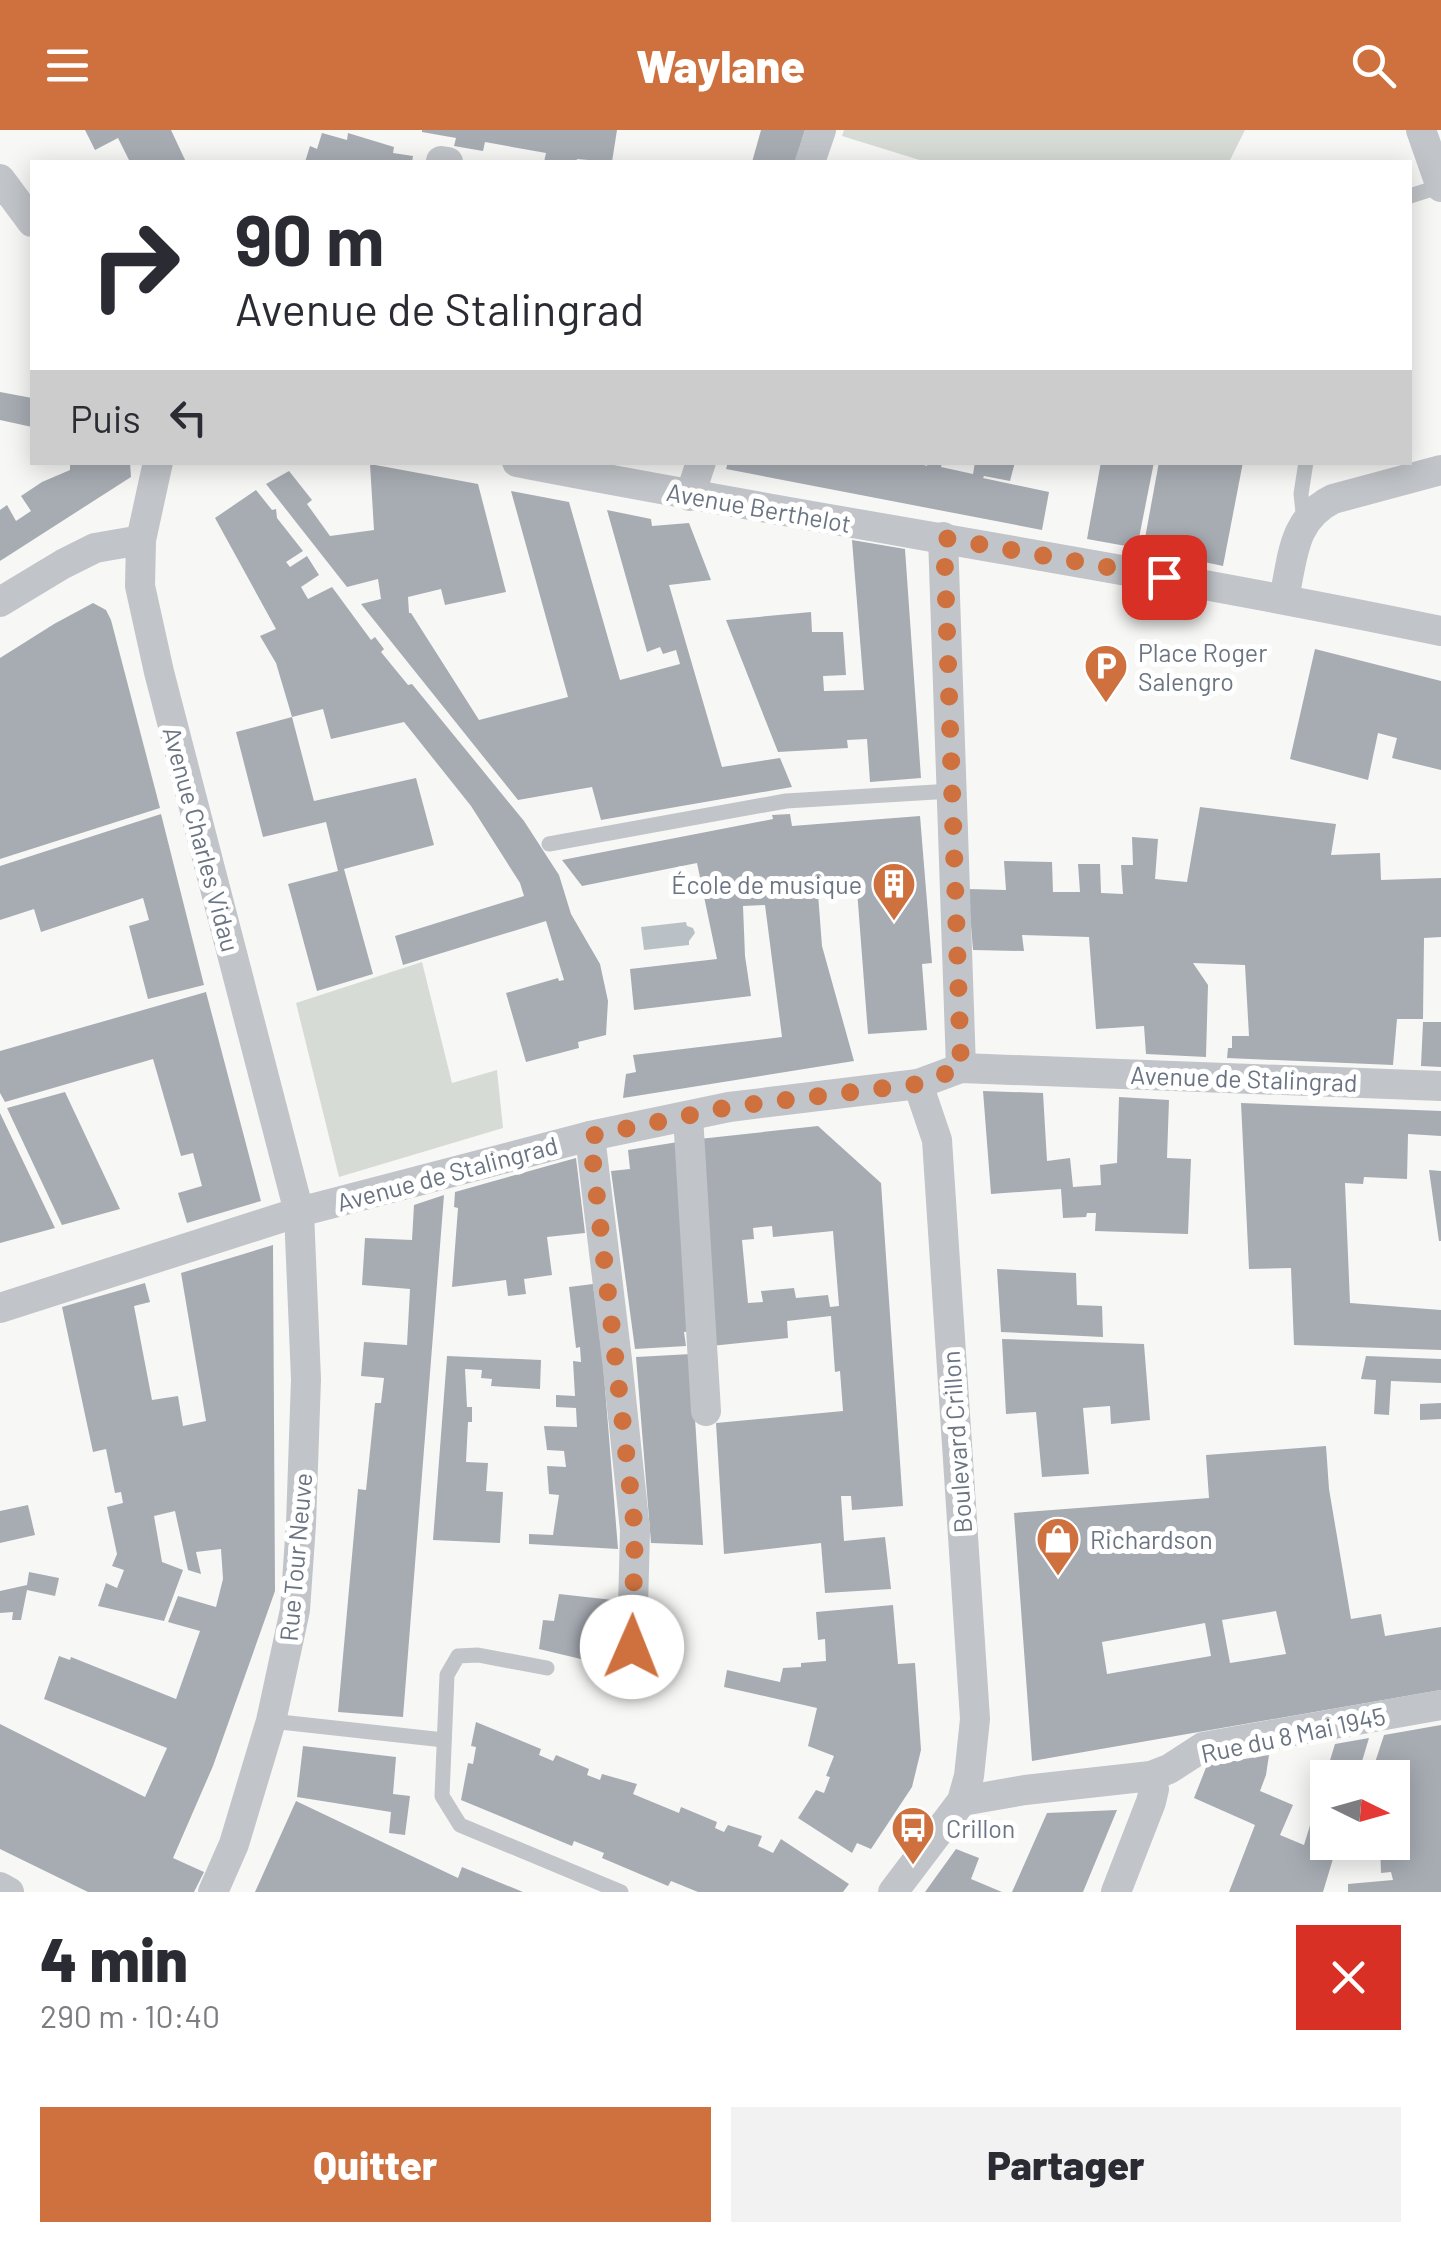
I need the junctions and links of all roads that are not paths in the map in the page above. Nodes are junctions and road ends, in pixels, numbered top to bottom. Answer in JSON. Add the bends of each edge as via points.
{"nodes":[{"id":1,"x":820,"y":130,"type":"edge"},
{"id":2,"x":1421,"y":130,"type":"edge"},
{"id":3,"x":811,"y":160,"type":"edge"},
{"id":4,"x":0,"y":179,"type":"edge"},
{"id":5,"x":1441,"y":186,"type":"edge"},
{"id":6,"x":1412,"y":195,"type":"edge"},
{"id":7,"x":30,"y":219,"type":"edge"},
{"id":8,"x":157,"y":465,"type":"edge"},
{"id":9,"x":532,"y":465,"type":"edge"},
{"id":10,"x":700,"y":465,"type":"edge"},
{"id":11,"x":1306,"y":465,"type":"edge"},
{"id":12,"x":1441,"y":470,"type":"edge"},
{"id":13,"x":690,"y":496,"type":"junction"},
{"id":14,"x":1304,"y":520,"type":"junction"},
{"id":15,"x":944,"y":538,"type":"junction"},
{"id":16,"x":141,"y":540,"type":"junction"},
{"id":17,"x":1284,"y":598,"type":"junction"},
{"id":18,"x":0,"y":602,"type":"edge"},
{"id":19,"x":1441,"y":631,"type":"edge"},
{"id":20,"x":952,"y":791,"type":"junction"},
{"id":21,"x":548,"y":844,"type":"dead end"},
{"id":22,"x":961,"y":1068,"type":"junction"},
{"id":23,"x":918,"y":1084,"type":"junction"},
{"id":24,"x":1441,"y":1086,"type":"edge"},
{"id":25,"x":688,"y":1116,"type":"junction"},
{"id":26,"x":590,"y":1136,"type":"junction"},
{"id":27,"x":298,"y":1212,"type":"junction"},
{"id":28,"x":0,"y":1308,"type":"edge"},
{"id":29,"x":706,"y":1411,"type":"dead end"},
{"id":30,"x":632,"y":1647,"type":"dead end"},
{"id":31,"x":547,"y":1668,"type":"dead end"},
{"id":32,"x":1441,"y":1706,"type":"edge"},
{"id":33,"x":272,"y":1721,"type":"junction"},
{"id":34,"x":444,"y":1740,"type":"junction"},
{"id":35,"x":1150,"y":1776,"type":"junction"},
{"id":36,"x":962,"y":1801,"type":"junction"},
{"id":37,"x":0,"y":1888,"type":"edge"},
{"id":38,"x":9,"y":1892,"type":"edge"},
{"id":39,"x":213,"y":1892,"type":"edge"},
{"id":40,"x":620,"y":1892,"type":"edge"},
{"id":41,"x":893,"y":1892,"type":"edge"},
{"id":42,"x":1116,"y":1892,"type":"edge"}],
"edges":[{"from":1,"to":3,"type":"street"},
{"from":2,"to":5,"type":"street"},
{"from":4,"to":7,"type":"street"},
{"from":5,"to":6,"type":"lane"},
{"from":8,"to":16,"type":"street","name":"Avenue Charles Vidau"},
{"from":9,"to":13,"type":"street","name":"Avenue Berthelot"},
{"from":10,"to":13,"type":"street"},
{"from":11,"to":14,"type":"lane"},
{"from":12,"to":14,"type":"street","via":[[1333,499]]},
{"from":13,"to":15,"type":"street","name":"Avenue Berthelot"},
{"from":14,"to":17,"type":"street"},
{"from":15,"to":17,"type":"street","name":"Avenue Berthelot"},
{"from":15,"to":20,"type":"street"},
{"from":16,"to":18,"type":"street","via":[[95,548]]},
{"from":16,"to":27,"type":"street","name":"Avenue Charles Vidau","via":[[140,586],[158,672]]},
{"from":17,"to":19,"type":"street","name":"Avenue Berthelot"},
{"from":20,"to":21,"type":"lane","via":[[786,801]]},
{"from":20,"to":22,"type":"street"},
{"from":22,"to":23,"type":"street","name":"Avenue de Stalingrad"},
{"from":22,"to":24,"type":"street","name":"Avenue de Stalingrad"},
{"from":23,"to":25,"type":"street","name":"Avenue de Stalingrad"},
{"from":23,"to":36,"type":"street","name":"Boulevard Crillon","via":[[937,1140],[975,1719]]},
{"from":25,"to":26,"type":"street","name":"Avenue de Stalingrad"},
{"from":25,"to":29,"type":"street"},
{"from":26,"to":27,"type":"street","name":"Avenue de Stalingrad"},
{"from":26,"to":30,"type":"street","via":[[635,1530]]},
{"from":27,"to":28,"type":"street","name":"Avenue de Stalingrad"},
{"from":27,"to":33,"type":"street","name":"Rue Tour Neuve","via":[[306,1380],[301,1524],[295,1610]]},
{"from":31,"to":34,"type":"lane","via":[[458,1656],[447,1675]]},
{"from":32,"to":35,"type":"street","name":"Rue du 8 Mai 1945","via":[[1202,1748]]},
{"from":33,"to":34,"type":"lane"},
{"from":33,"to":39,"type":"street","name":"Rue Tour Neuve"},
{"from":34,"to":40,"type":"lane","via":[[442,1796],[460,1825]]},
{"from":35,"to":36,"type":"street"},
{"from":35,"to":42,"type":"street","via":[[1152,1802]]},
{"from":36,"to":41,"type":"street"},
{"from":37,"to":38,"type":"street"}]}
